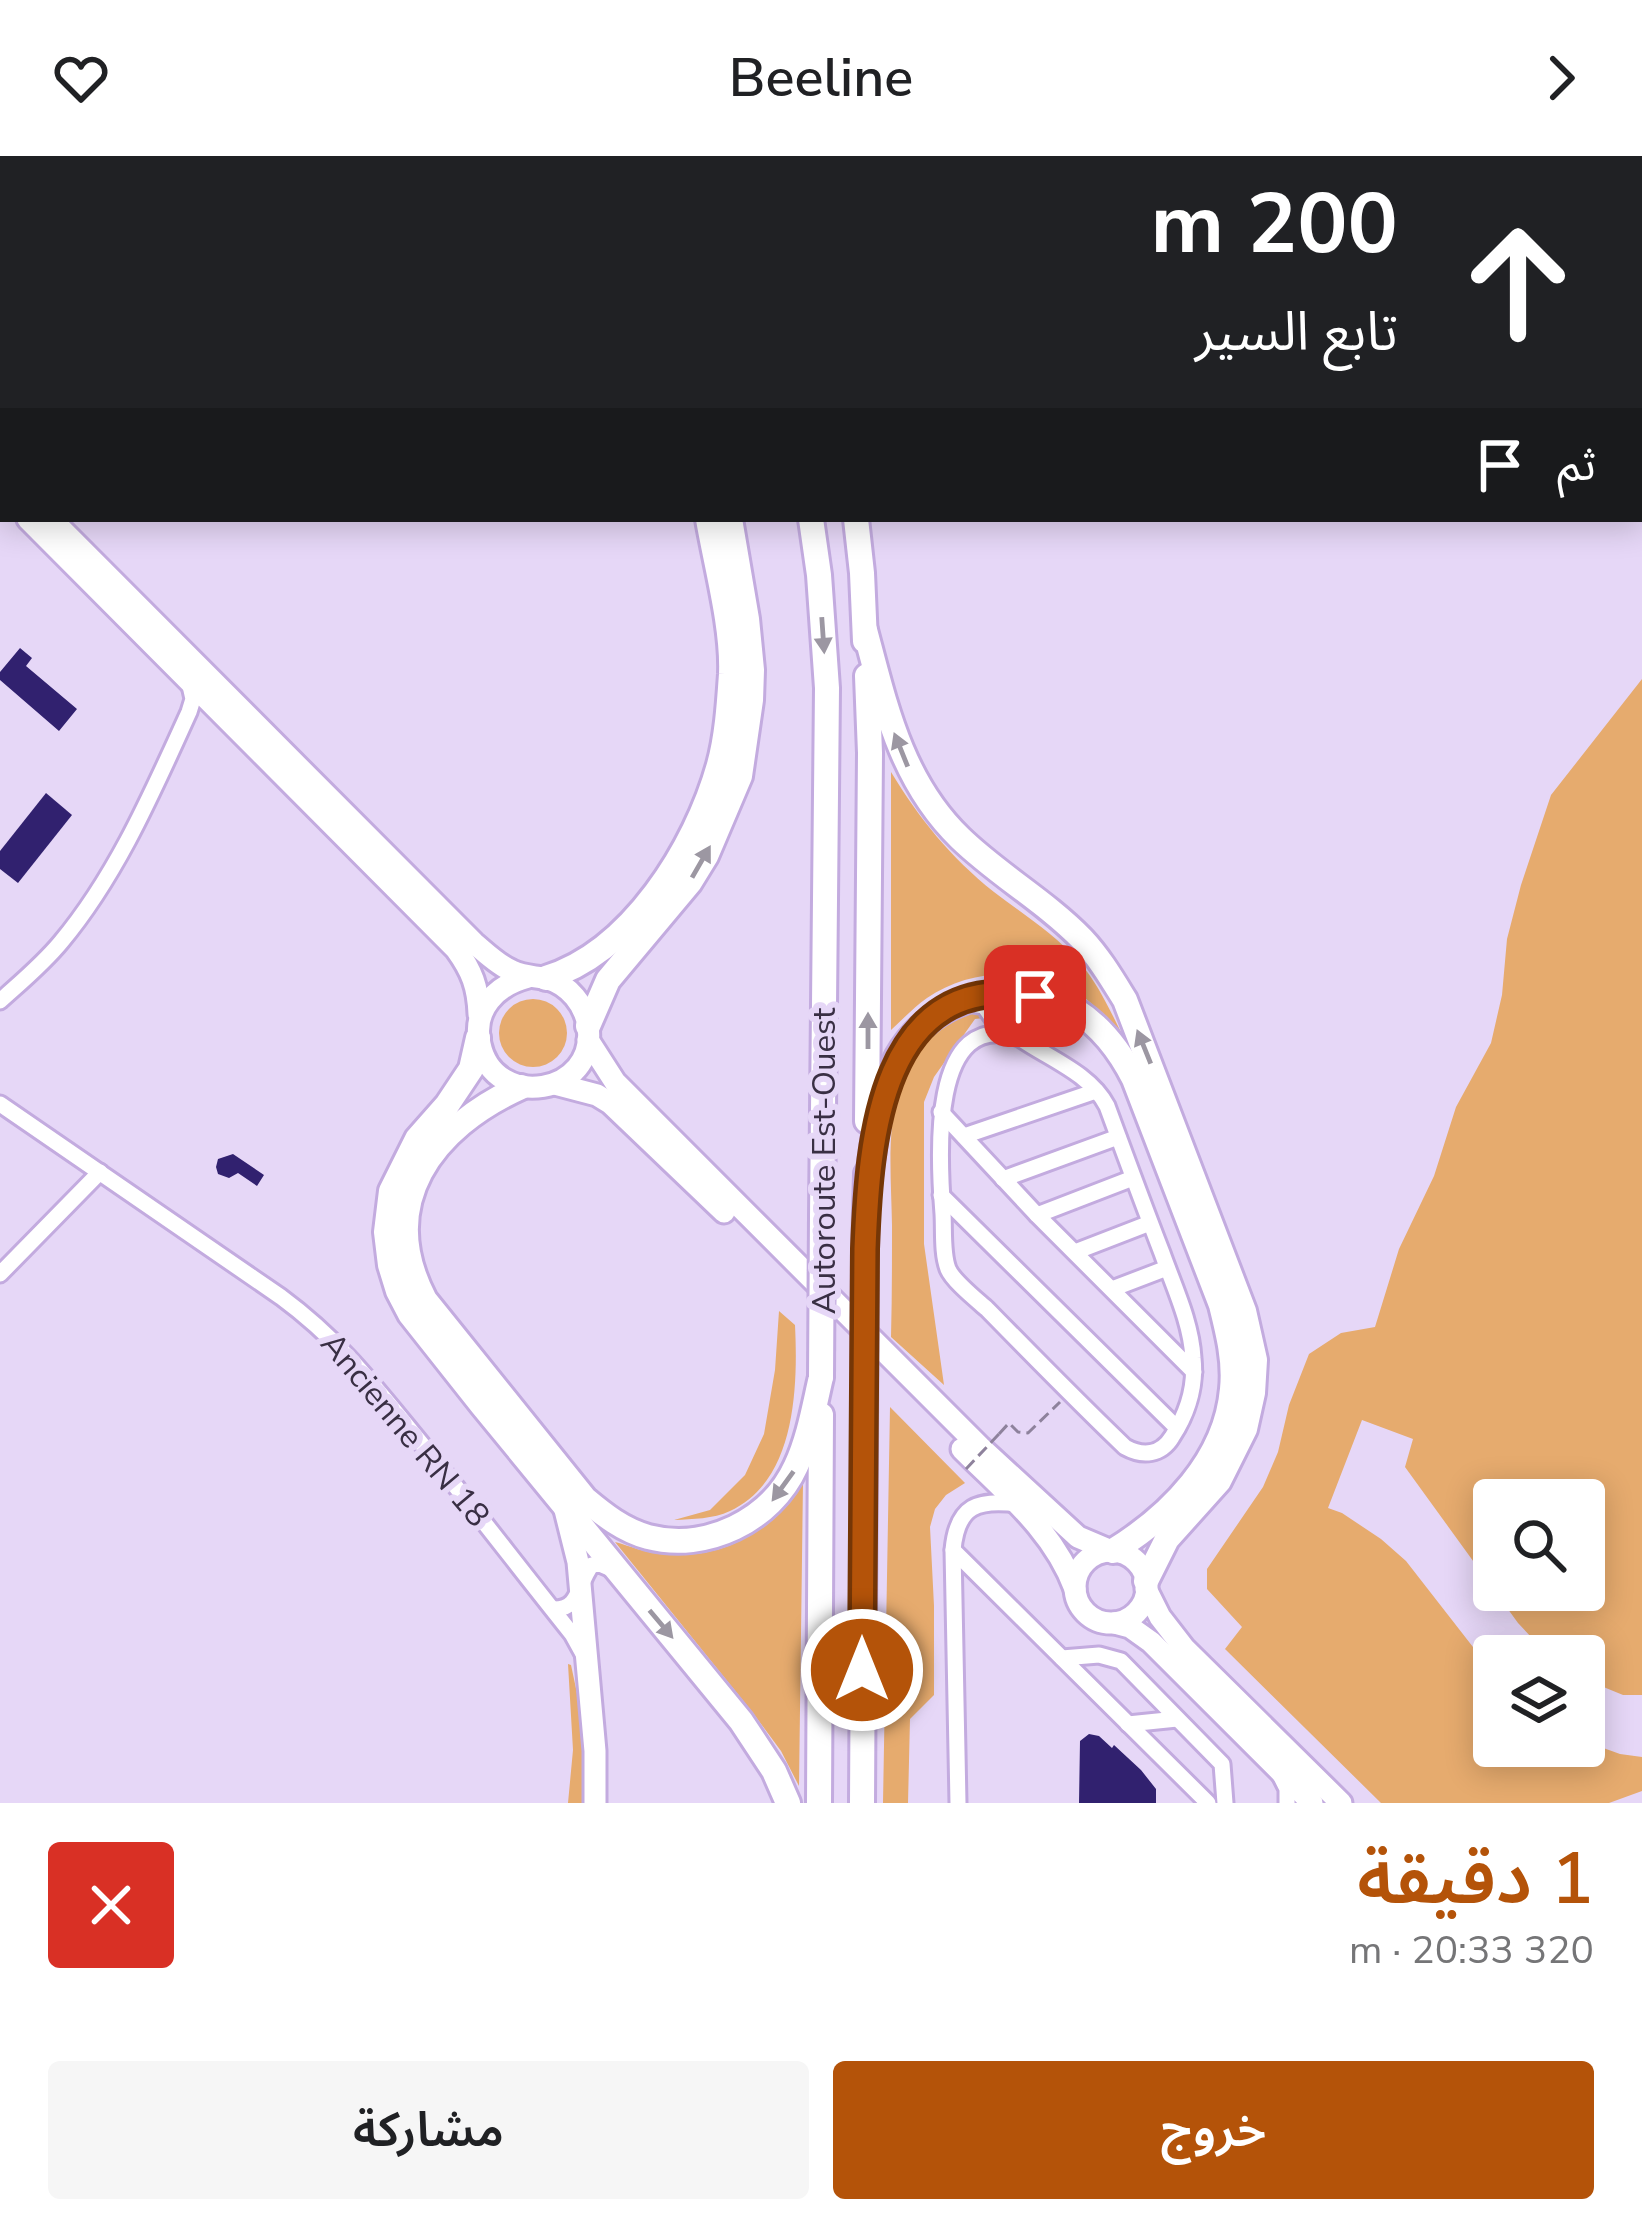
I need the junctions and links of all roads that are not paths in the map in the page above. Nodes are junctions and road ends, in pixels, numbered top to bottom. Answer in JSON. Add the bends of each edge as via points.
{"nodes":[{"id":1,"x":31,"y":522,"type":"edge"},
{"id":2,"x":54,"y":522,"type":"edge"},
{"id":3,"x":708,"y":522,"type":"edge"},
{"id":4,"x":731,"y":522,"type":"edge"},
{"id":5,"x":811,"y":522,"type":"edge"},
{"id":6,"x":856,"y":522,"type":"edge"},
{"id":7,"x":865,"y":630,"type":"junction"},
{"id":8,"x":188,"y":679,"type":"junction"},
{"id":9,"x":218,"y":708,"type":"junction"},
{"id":10,"x":189,"y":712,"type":"junction"},
{"id":11,"x":537,"y":978,"type":"junction"},
{"id":12,"x":1020,"y":993,"type":"junction"},
{"id":13,"x":0,"y":1001,"type":"edge"},
{"id":14,"x":958,"y":1003,"type":"junction"},
{"id":15,"x":1006,"y":1028,"type":"junction"},
{"id":16,"x":478,"y":1029,"type":"junction"},
{"id":17,"x":588,"y":1033,"type":"junction"},
{"id":18,"x":1022,"y":1039,"type":"junction"},
{"id":19,"x":555,"y":1084,"type":"junction"},
{"id":20,"x":521,"y":1087,"type":"junction"},
{"id":21,"x":1096,"y":1091,"type":"junction"},
{"id":22,"x":0,"y":1104,"type":"edge"},
{"id":23,"x":941,"y":1112,"type":"junction"},
{"id":24,"x":16,"y":1115,"type":"junction"},
{"id":25,"x":0,"y":1129,"type":"edge"},
{"id":26,"x":964,"y":1136,"type":"junction"},
{"id":27,"x":1118,"y":1137,"type":"junction"},
{"id":28,"x":100,"y":1172,"type":"junction"},
{"id":29,"x":1133,"y":1178,"type":"junction"},
{"id":30,"x":1003,"y":1179,"type":"junction"},
{"id":31,"x":867,"y":1190,"type":"junction"},
{"id":32,"x":941,"y":1196,"type":"junction"},
{"id":33,"x":1037,"y":1215,"type":"junction"},
{"id":34,"x":1150,"y":1223,"type":"junction"},
{"id":35,"x":1075,"y":1252,"type":"junction"},
{"id":36,"x":1167,"y":1268,"type":"junction"},
{"id":37,"x":0,"y":1274,"type":"edge"},
{"id":38,"x":1112,"y":1289,"type":"junction"},
{"id":39,"x":1194,"y":1372,"type":"junction"},
{"id":40,"x":821,"y":1377,"type":"junction"},
{"id":41,"x":1177,"y":1428,"type":"junction"},
{"id":42,"x":1018,"y":1504,"type":"junction"},
{"id":43,"x":564,"y":1506,"type":"junction"},
{"id":44,"x":953,"y":1550,"type":"junction"},
{"id":45,"x":1112,"y":1551,"type":"junction"},
{"id":46,"x":617,"y":1571,"type":"junction"},
{"id":47,"x":1146,"y":1585,"type":"junction"},
{"id":48,"x":1075,"y":1589,"type":"junction"},
{"id":49,"x":579,"y":1593,"type":"junction"},
{"id":50,"x":553,"y":1610,"type":"junction"},
{"id":51,"x":1115,"y":1623,"type":"junction"},
{"id":52,"x":1062,"y":1658,"type":"junction"},
{"id":53,"x":589,"y":1674,"type":"junction"},
{"id":54,"x":1177,"y":1719,"type":"junction"},
{"id":55,"x":1127,"y":1724,"type":"junction"},
{"id":56,"x":1276,"y":1767,"type":"junction"},
{"id":57,"x":595,"y":1803,"type":"edge"},
{"id":58,"x":788,"y":1803,"type":"edge"},
{"id":59,"x":819,"y":1803,"type":"edge"},
{"id":60,"x":862,"y":1803,"type":"edge"},
{"id":61,"x":958,"y":1803,"type":"edge"},
{"id":62,"x":1208,"y":1803,"type":"edge"},
{"id":63,"x":1225,"y":1803,"type":"edge"},
{"id":64,"x":1287,"y":1803,"type":"edge"},
{"id":65,"x":1312,"y":1803,"type":"edge"},
{"id":66,"x":1341,"y":1803,"type":"edge"}],
"edges":[{"from":1,"to":8,"type":"main road"},
{"from":2,"to":11,"type":"main road","via":[[460,930],[502,967]]},
{"from":3,"to":11,"type":"highway","via":[[731,669],[720,762],[706,803],[681,853],[626,926],[589,960]]},
{"from":17,"to":4,"type":"highway","one_way":true,"via":[[608,980],[706,856],[740,776],[752,670]]},
{"from":5,"to":40,"type":"highway","name":"Autoroute Est-Ouest","one_way":true,"bridge":true,"via":[[827,688]]},
{"from":6,"to":7,"type":"highway","name":"Autoroute Est-Ouest"},
{"from":31,"to":7,"type":"highway","name":"Autoroute Est-Ouest","one_way":true},
{"from":47,"to":7,"type":"highway","one_way":true,"via":[[1167,1540],[1219,1481],[1245,1429],[1255,1360],[1244,1311],[1125,1000],[1082,939],[960,838],[926,796],[896,740]]},
{"from":8,"to":9,"type":"main road"},
{"from":8,"to":10,"type":"street"},
{"from":9,"to":10,"type":"street"},
{"from":9,"to":16,"type":"main road","via":[[456,949],[478,988]]},
{"from":10,"to":13,"type":"street","via":[[89,904]]},
{"from":11,"to":16,"type":"main road","via":[[497,991]]},
{"from":11,"to":17,"type":"main road","via":[[574,995]]},
{"from":12,"to":14,"type":"highway"},
{"from":12,"to":15,"type":"street","via":[[1001,1011]]},
{"from":12,"to":45,"type":"highway","via":[[1079,1012],[1126,1064],[1229,1337],[1230,1405],[1210,1458],[1152,1524]]},
{"from":14,"to":15,"type":"street","via":[[984,1006]]},
{"from":14,"to":31,"type":"highway","via":[[899,1055]]},
{"from":15,"to":18,"type":"street"},
{"from":16,"to":20,"type":"main road","via":[[491,1069]]},
{"from":16,"to":43,"type":"highway","via":[[471,1069],[417,1139],[391,1191],[390,1265],[410,1314]]},
{"from":17,"to":19,"type":"main road","via":[[578,1066]]},
{"from":17,"to":45,"type":"main road","via":[[615,1082],[980,1447],[1078,1537]]},
{"from":18,"to":21,"type":"street"},
{"from":18,"to":23,"type":"street","via":[[990,1035],[964,1051],[950,1071]]},
{"from":19,"to":20,"type":"main road"},
{"from":19,"to":42,"type":"main road","via":[[596,1095],[624,1114]]},
{"from":40,"to":20,"type":"highway","one_way":true,"via":[[795,1469],[772,1501],[735,1528],[705,1539],[649,1537],[585,1499],[425,1300],[409,1260],[409,1204],[428,1157],[481,1106]]},
{"from":21,"to":26,"type":"street"},
{"from":21,"to":27,"type":"street"},
{"from":22,"to":24,"type":"street","name":"Ancienne RN 18"},
{"from":23,"to":26,"type":"street"},
{"from":23,"to":32,"type":"street"},
{"from":24,"to":25,"type":"street"},
{"from":24,"to":28,"type":"street","name":"Ancienne RN 18"},
{"from":26,"to":30,"type":"street"},
{"from":27,"to":29,"type":"street"},
{"from":27,"to":30,"type":"street"},
{"from":28,"to":37,"type":"street"},
{"from":28,"to":50,"type":"street","name":"Ancienne RN 18","via":[[314,1321]]},
{"from":29,"to":33,"type":"street"},
{"from":29,"to":34,"type":"street"},
{"from":30,"to":33,"type":"street"},
{"from":31,"to":60,"type":"highway","name":"Autoroute Est-Ouest","bridge":true},
{"from":32,"to":41,"type":"street"},
{"from":32,"to":41,"type":"street","via":[[949,1270],[1069,1393],[1135,1453],[1164,1447]]},
{"from":33,"to":35,"type":"street"},
{"from":34,"to":35,"type":"street"},
{"from":34,"to":36,"type":"street"},
{"from":35,"to":38,"type":"street"},
{"from":36,"to":38,"type":"street"},
{"from":36,"to":39,"type":"street"},
{"from":38,"to":39,"type":"street"},
{"from":39,"to":41,"type":"street"},
{"from":40,"to":59,"type":"highway","name":"Autoroute Est-Ouest"},
{"from":42,"to":44,"type":"street","via":[[971,1507]]},
{"from":42,"to":48,"type":"main road","via":[[1050,1540]]},
{"from":43,"to":46,"type":"highway"},
{"from":43,"to":49,"type":"main road","name":"Ancienne RN 18"},
{"from":44,"to":52,"type":"street"},
{"from":44,"to":61,"type":"street"},
{"from":45,"to":47,"type":"main road","via":[[1135,1560]]},
{"from":45,"to":48,"type":"main road","via":[[1082,1565]]},
{"from":46,"to":49,"type":"street","via":[[592,1565]]},
{"from":46,"to":58,"type":"highway","one_way":true,"via":[[741,1721]]},
{"from":47,"to":51,"type":"main road","via":[[1137,1612]]},
{"from":47,"to":66,"type":"main road","via":[[1184,1648]]},
{"from":48,"to":51,"type":"main road","via":[[1084,1612]]},
{"from":49,"to":50,"type":"street","via":[[564,1610]]},
{"from":49,"to":53,"type":"main road","name":"Ancienne RN 18"},
{"from":50,"to":53,"type":"street","name":"Ancienne RN 18"},
{"from":51,"to":56,"type":"main road","via":[[1151,1642]]},
{"from":52,"to":54,"type":"street","via":[[1120,1660]]},
{"from":52,"to":55,"type":"street"},
{"from":53,"to":57,"type":"main road","name":"Ancienne RN 18"},
{"from":54,"to":55,"type":"street"},
{"from":54,"to":63,"type":"street","via":[[1222,1764]]},
{"from":55,"to":62,"type":"street"},
{"from":56,"to":64,"type":"street"},
{"from":56,"to":65,"type":"main road"}]}
